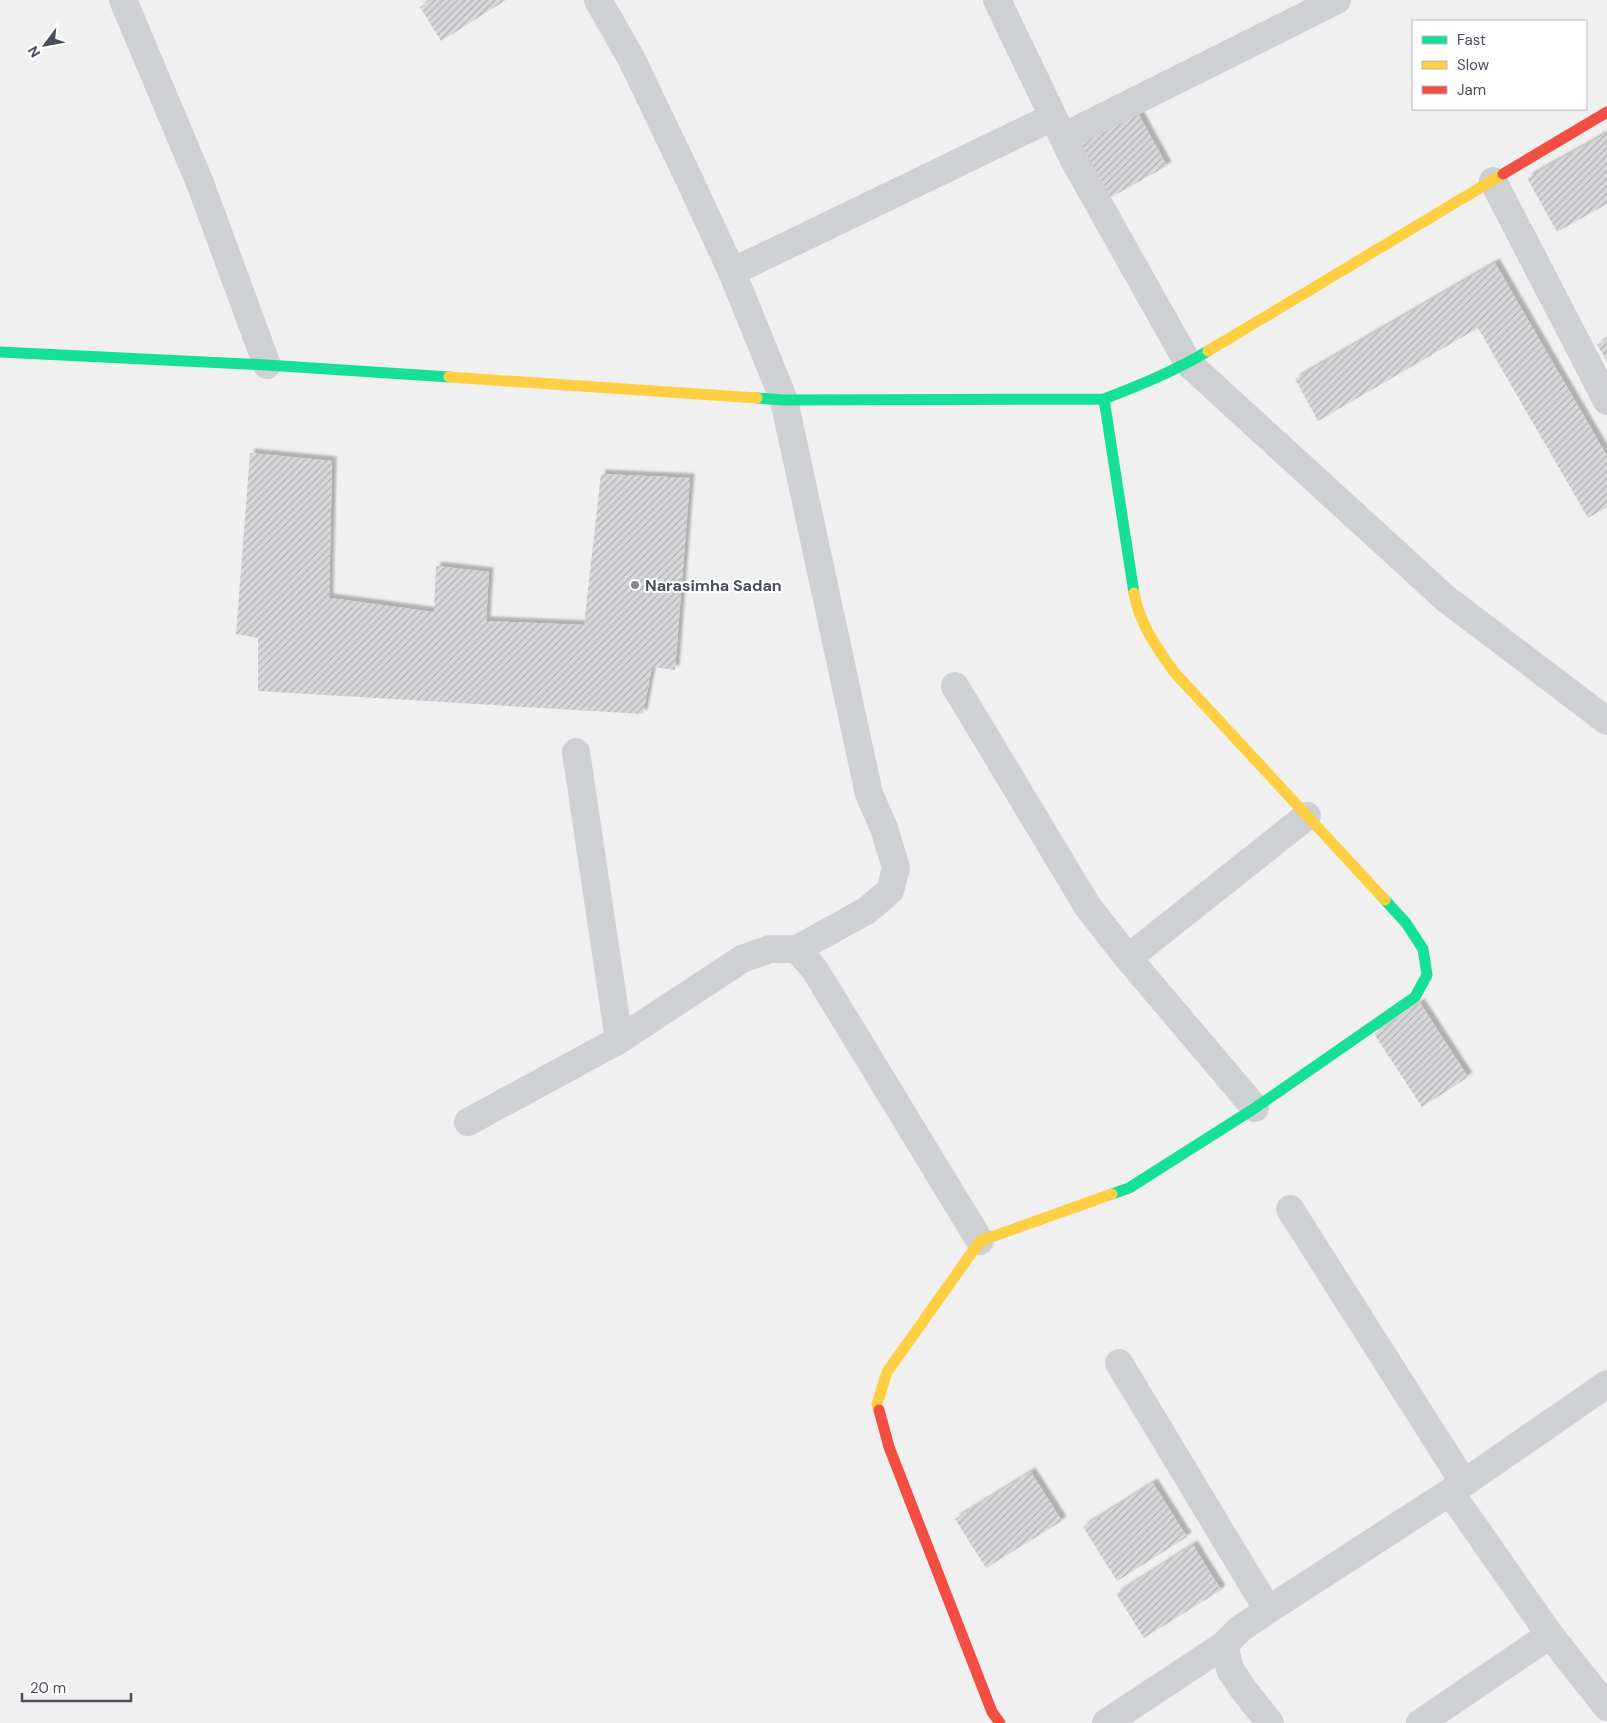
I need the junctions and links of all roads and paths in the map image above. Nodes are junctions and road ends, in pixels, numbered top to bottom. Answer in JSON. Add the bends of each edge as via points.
{"nodes":[{"id":1,"x":123,"y":0,"type":"edge"},
{"id":2,"x":598,"y":0,"type":"edge"},
{"id":3,"x":997,"y":0,"type":"edge"},
{"id":4,"x":1337,"y":0,"type":"edge"},
{"id":5,"x":1607,"y":112,"type":"edge"},
{"id":6,"x":1058,"y":127,"type":"junction"},
{"id":7,"x":1493,"y":180,"type":"junction"},
{"id":8,"x":732,"y":272,"type":"junction"},
{"id":9,"x":0,"y":352,"type":"edge"},
{"id":10,"x":1188,"y":364,"type":"junction"},
{"id":11,"x":267,"y":365,"type":"junction"},
{"id":12,"x":1104,"y":399,"type":"junction"},
{"id":13,"x":784,"y":400,"type":"junction"},
{"id":14,"x":1607,"y":401,"type":"edge"},
{"id":15,"x":955,"y":686,"type":"dead end"},
{"id":16,"x":1607,"y":721,"type":"edge"},
{"id":17,"x":576,"y":752,"type":"dead end"},
{"id":18,"x":1307,"y":816,"type":"junction"},
{"id":19,"x":797,"y":949,"type":"junction"},
{"id":20,"x":1128,"y":958,"type":"junction"},
{"id":21,"x":619,"y":1040,"type":"junction"},
{"id":22,"x":1255,"y":1108,"type":"junction"},
{"id":23,"x":468,"y":1122,"type":"dead end"},
{"id":24,"x":1290,"y":1209,"type":"dead end"},
{"id":25,"x":980,"y":1241,"type":"junction"},
{"id":26,"x":1119,"y":1363,"type":"dead end"},
{"id":27,"x":1607,"y":1384,"type":"edge"},
{"id":28,"x":1457,"y":1487,"type":"junction"},
{"id":29,"x":1268,"y":1610,"type":"junction"},
{"id":30,"x":1550,"y":1635,"type":"junction"},
{"id":31,"x":1224,"y":1645,"type":"junction"},
{"id":32,"x":1607,"y":1707,"type":"edge"},
{"id":33,"x":1000,"y":1723,"type":"edge"},
{"id":34,"x":1106,"y":1723,"type":"edge"},
{"id":35,"x":1270,"y":1723,"type":"edge"},
{"id":36,"x":1420,"y":1723,"type":"edge"}],
"edges":[{"from":1,"to":11,"type":"street","via":[[200,183]]},
{"from":2,"to":8,"type":"street","via":[[636,68]]},
{"from":3,"to":6,"type":"street"},
{"from":4,"to":6,"type":"street"},
{"from":5,"to":7,"type":"street"},
{"from":6,"to":8,"type":"street"},
{"from":6,"to":10,"type":"street"},
{"from":7,"to":10,"type":"street"},
{"from":7,"to":14,"type":"street"},
{"from":8,"to":13,"type":"street"},
{"from":9,"to":11,"type":"street"},
{"from":10,"to":12,"type":"street"},
{"from":10,"to":16,"type":"street","via":[[1445,598]]},
{"from":11,"to":13,"type":"street"},
{"from":12,"to":13,"type":"street"},
{"from":12,"to":18,"type":"street","via":[[1136,603],[1152,641],[1174,672]]},
{"from":13,"to":19,"type":"street","via":[[869,794],[896,868],[890,891],[866,911]]},
{"from":15,"to":20,"type":"street","via":[[1088,907]]},
{"from":17,"to":21,"type":"street"},
{"from":18,"to":20,"type":"street"},
{"from":18,"to":22,"type":"street","via":[[1406,923],[1424,949],[1427,975],[1415,997]]},
{"from":19,"to":21,"type":"street","via":[[770,948],[742,959]]},
{"from":19,"to":25,"type":"street","via":[[815,970]]},
{"from":20,"to":22,"type":"street"},
{"from":21,"to":23,"type":"street"},
{"from":22,"to":25,"type":"street","via":[[1129,1188]]},
{"from":24,"to":28,"type":"street"},
{"from":25,"to":33,"type":"street","via":[[887,1372],[877,1404],[889,1448],[992,1712]]},
{"from":26,"to":29,"type":"street"},
{"from":27,"to":28,"type":"street"},
{"from":28,"to":29,"type":"street"},
{"from":28,"to":30,"type":"street"},
{"from":29,"to":31,"type":"street","via":[[1240,1629]]},
{"from":30,"to":32,"type":"street"},
{"from":30,"to":36,"type":"street"},
{"from":31,"to":34,"type":"street"},
{"from":31,"to":35,"type":"street","via":[[1230,1669]]}]}
